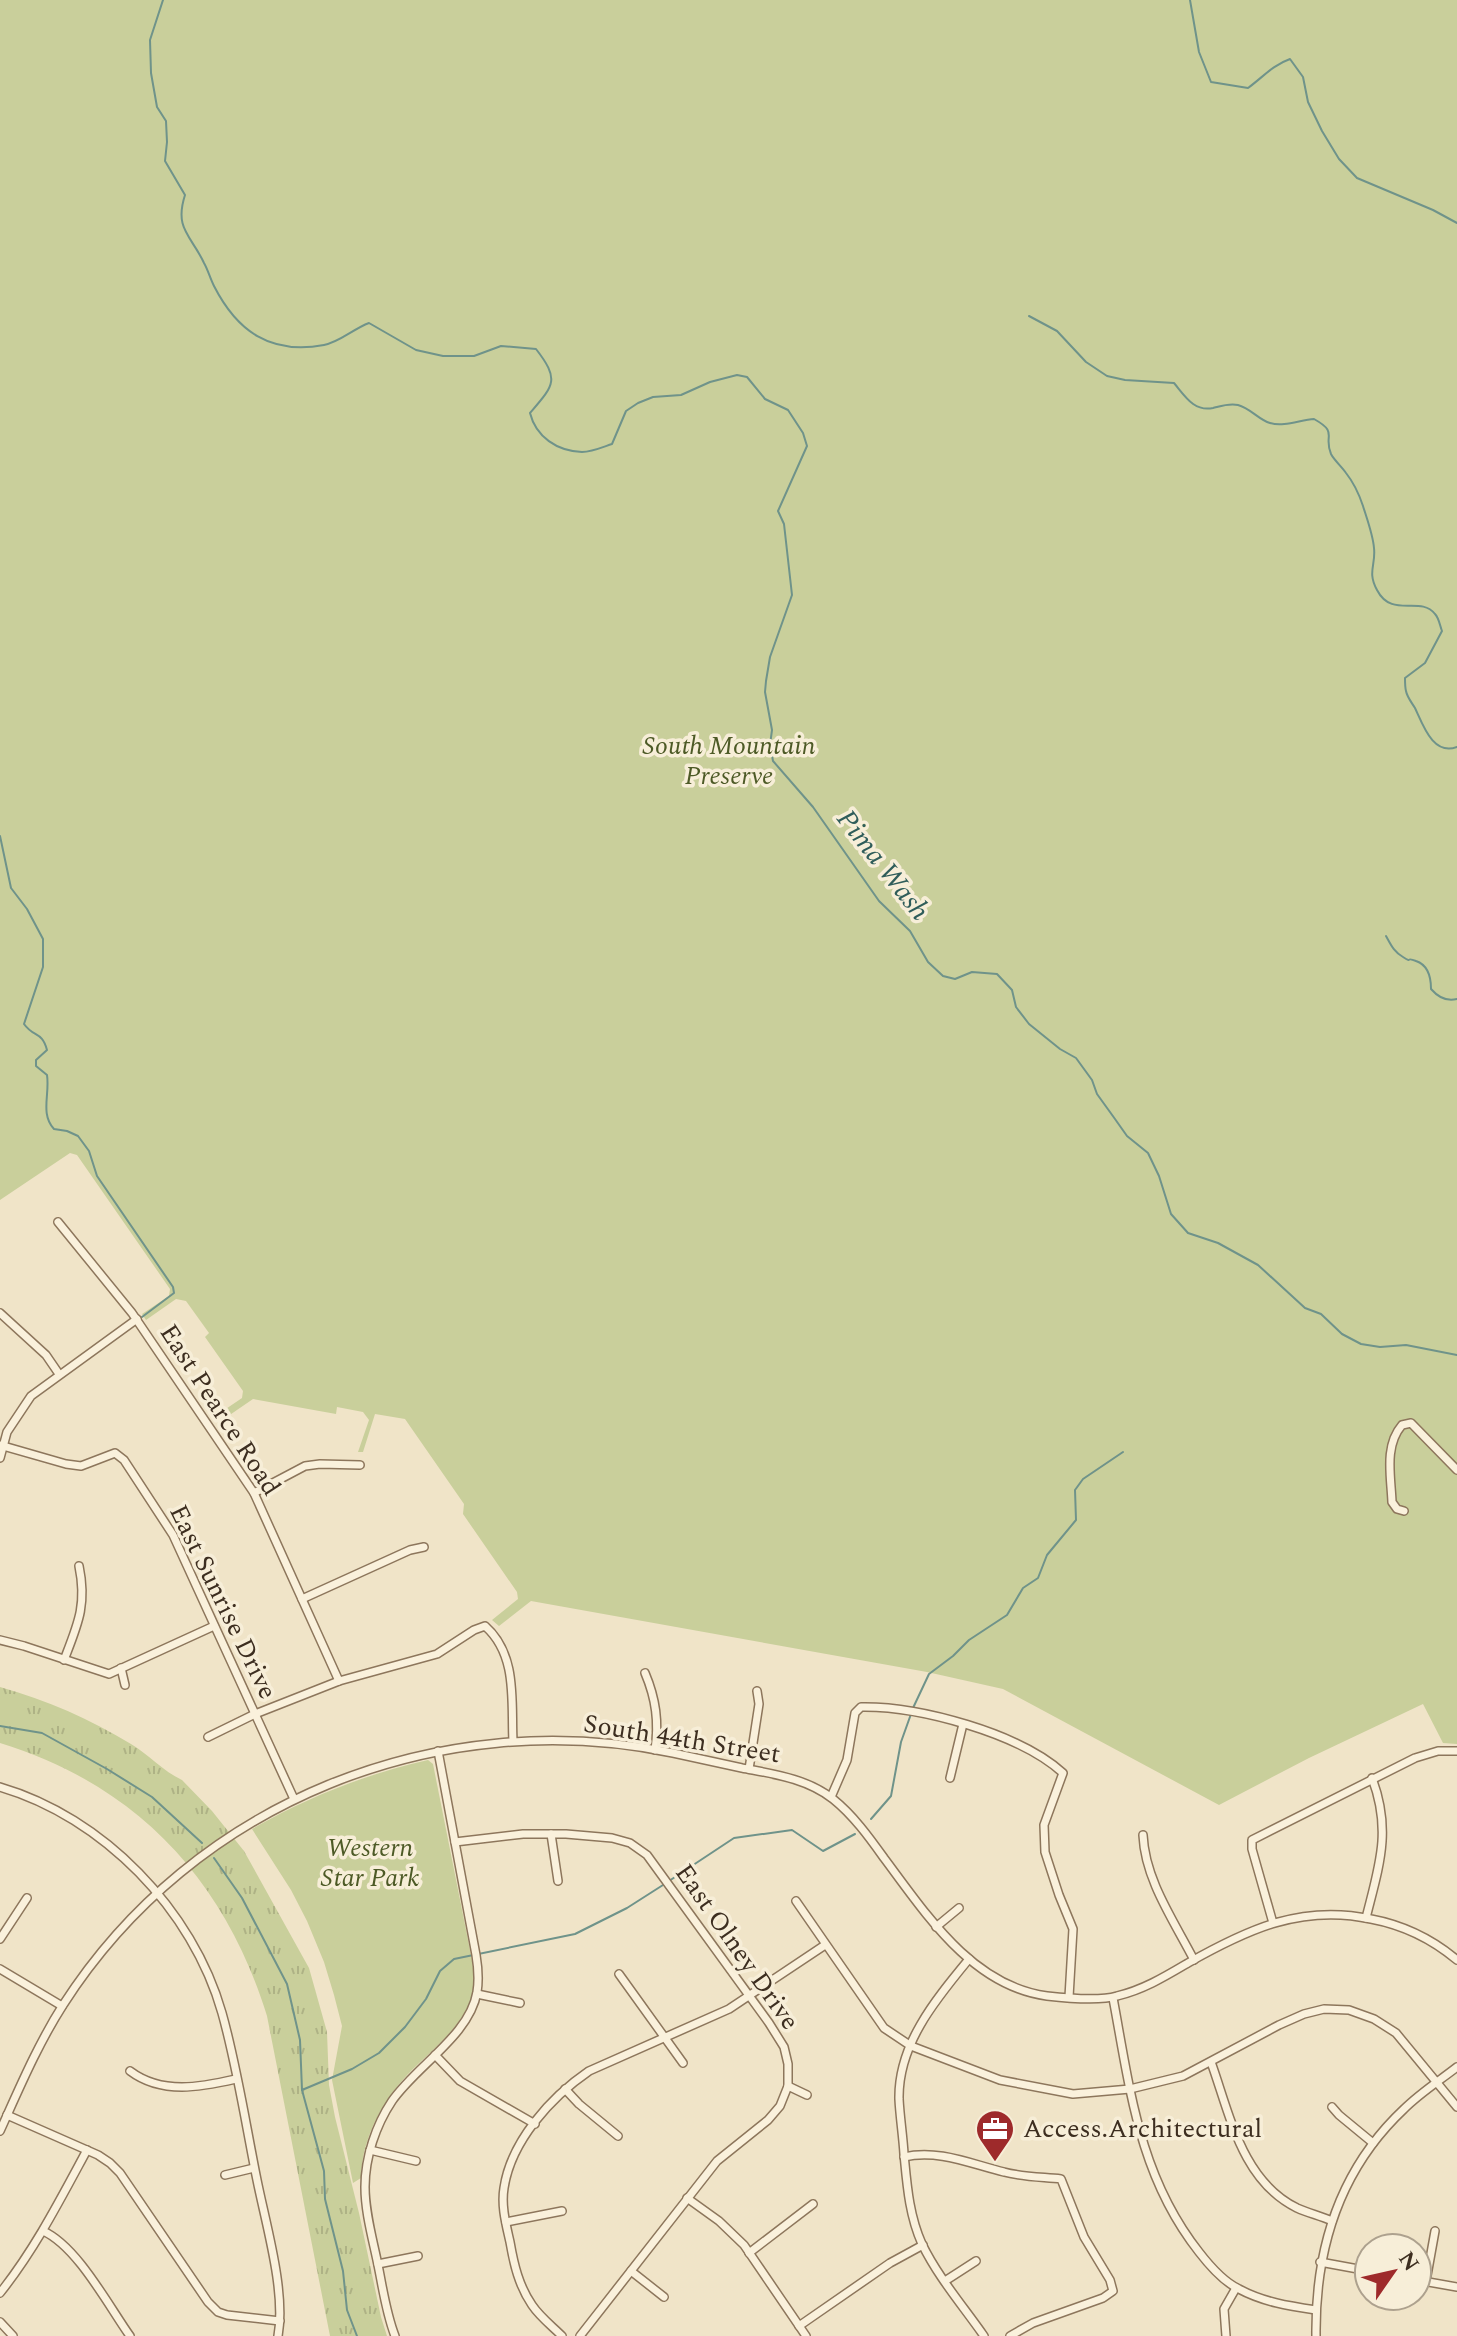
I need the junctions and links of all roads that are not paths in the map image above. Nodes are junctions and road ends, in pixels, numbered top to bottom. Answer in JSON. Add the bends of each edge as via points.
{"nodes":[{"id":1,"x":58,"y":1222,"type":"dead end"},
{"id":2,"x":0,"y":1313,"type":"edge"},
{"id":3,"x":137,"y":1319,"type":"junction"},
{"id":4,"x":59,"y":1374,"type":"junction"},
{"id":5,"x":1,"y":1445,"type":"edge"},
{"id":6,"x":0,"y":1458,"type":"edge"},
{"id":7,"x":360,"y":1465,"type":"dead end"},
{"id":8,"x":1457,"y":1470,"type":"edge"},
{"id":9,"x":254,"y":1493,"type":"junction"},
{"id":10,"x":1404,"y":1511,"type":"dead end"},
{"id":11,"x":424,"y":1547,"type":"dead end"},
{"id":12,"x":79,"y":1566,"type":"dead end"},
{"id":13,"x":302,"y":1599,"type":"junction"},
{"id":14,"x":214,"y":1626,"type":"junction"},
{"id":15,"x":0,"y":1640,"type":"edge"},
{"id":16,"x":64,"y":1660,"type":"junction"},
{"id":17,"x":121,"y":1668,"type":"junction"},
{"id":18,"x":645,"y":1673,"type":"dead end"},
{"id":19,"x":339,"y":1681,"type":"junction"},
{"id":20,"x":125,"y":1685,"type":"dead end"},
{"id":21,"x":757,"y":1691,"type":"dead end"},
{"id":22,"x":255,"y":1714,"type":"junction"},
{"id":23,"x":963,"y":1724,"type":"junction"},
{"id":24,"x":208,"y":1737,"type":"dead end"},
{"id":25,"x":513,"y":1741,"type":"junction"},
{"id":26,"x":655,"y":1750,"type":"junction"},
{"id":27,"x":438,"y":1751,"type":"junction"},
{"id":28,"x":1457,"y":1751,"type":"edge"},
{"id":29,"x":749,"y":1769,"type":"junction"},
{"id":30,"x":950,"y":1778,"type":"dead end"},
{"id":31,"x":1372,"y":1778,"type":"junction"},
{"id":32,"x":0,"y":1787,"type":"edge"},
{"id":33,"x":831,"y":1797,"type":"junction"},
{"id":34,"x":294,"y":1799,"type":"junction"},
{"id":35,"x":551,"y":1834,"type":"junction"},
{"id":36,"x":1143,"y":1835,"type":"dead end"},
{"id":37,"x":455,"y":1842,"type":"junction"},
{"id":38,"x":558,"y":1881,"type":"dead end"},
{"id":39,"x":156,"y":1893,"type":"junction"},
{"id":40,"x":27,"y":1898,"type":"dead end"},
{"id":41,"x":796,"y":1901,"type":"dead end"},
{"id":42,"x":959,"y":1908,"type":"dead end"},
{"id":43,"x":1366,"y":1918,"type":"junction"},
{"id":44,"x":1273,"y":1923,"type":"junction"},
{"id":45,"x":936,"y":1927,"type":"junction"},
{"id":46,"x":0,"y":1939,"type":"edge"},
{"id":47,"x":825,"y":1945,"type":"junction"},
{"id":48,"x":969,"y":1959,"type":"junction"},
{"id":49,"x":1194,"y":1960,"type":"junction"},
{"id":50,"x":1457,"y":1960,"type":"edge"},
{"id":51,"x":0,"y":1969,"type":"edge"},
{"id":52,"x":619,"y":1974,"type":"dead end"},
{"id":53,"x":477,"y":1994,"type":"junction"},
{"id":54,"x":749,"y":1996,"type":"junction"},
{"id":55,"x":1069,"y":1997,"type":"junction"},
{"id":56,"x":1113,"y":1998,"type":"junction"},
{"id":57,"x":520,"y":2003,"type":"dead end"},
{"id":58,"x":62,"y":2006,"type":"junction"},
{"id":59,"x":665,"y":2038,"type":"junction"},
{"id":60,"x":911,"y":2046,"type":"junction"},
{"id":61,"x":435,"y":2055,"type":"junction"},
{"id":62,"x":1211,"y":2062,"type":"junction"},
{"id":63,"x":683,"y":2063,"type":"dead end"},
{"id":64,"x":1457,"y":2067,"type":"edge"},
{"id":65,"x":130,"y":2071,"type":"dead end"},
{"id":66,"x":236,"y":2079,"type":"junction"},
{"id":67,"x":1437,"y":2082,"type":"junction"},
{"id":68,"x":788,"y":2086,"type":"junction"},
{"id":69,"x":565,"y":2089,"type":"junction"},
{"id":70,"x":1130,"y":2089,"type":"junction"},
{"id":71,"x":807,"y":2095,"type":"dead end"},
{"id":72,"x":1332,"y":2107,"type":"dead end"},
{"id":73,"x":1457,"y":2107,"type":"edge"},
{"id":74,"x":7,"y":2115,"type":"junction"},
{"id":75,"x":535,"y":2124,"type":"junction"},
{"id":76,"x":0,"y":2131,"type":"edge"},
{"id":77,"x":618,"y":2136,"type":"dead end"},
{"id":78,"x":1373,"y":2143,"type":"junction"},
{"id":79,"x":87,"y":2150,"type":"junction"},
{"id":80,"x":370,"y":2150,"type":"junction"},
{"id":81,"x":904,"y":2157,"type":"junction"},
{"id":82,"x":416,"y":2161,"type":"dead end"},
{"id":83,"x":254,"y":2168,"type":"junction"},
{"id":84,"x":225,"y":2175,"type":"dead end"},
{"id":85,"x":687,"y":2198,"type":"junction"},
{"id":86,"x":813,"y":2204,"type":"dead end"},
{"id":87,"x":562,"y":2211,"type":"dead end"},
{"id":88,"x":1332,"y":2221,"type":"junction"},
{"id":89,"x":506,"y":2222,"type":"junction"},
{"id":90,"x":43,"y":2231,"type":"junction"},
{"id":91,"x":1435,"y":2231,"type":"dead end"},
{"id":92,"x":1433,"y":2238,"type":"edge"},
{"id":93,"x":923,"y":2245,"type":"junction"},
{"id":94,"x":749,"y":2253,"type":"junction"},
{"id":95,"x":418,"y":2256,"type":"dead end"},
{"id":96,"x":976,"y":2261,"type":"dead end"},
{"id":97,"x":1320,"y":2262,"type":"junction"},
{"id":98,"x":378,"y":2264,"type":"junction"},
{"id":99,"x":1353,"y":2268,"type":"edge"},
{"id":100,"x":631,"y":2271,"type":"junction"},
{"id":101,"x":945,"y":2281,"type":"junction"},
{"id":102,"x":1433,"y":2282,"type":"edge"},
{"id":103,"x":1457,"y":2287,"type":"edge"},
{"id":104,"x":1236,"y":2288,"type":"junction"},
{"id":105,"x":0,"y":2293,"type":"edge"},
{"id":106,"x":664,"y":2297,"type":"dead end"},
{"id":107,"x":1316,"y":2310,"type":"junction"},
{"id":108,"x":280,"y":2321,"type":"junction"},
{"id":109,"x":0,"y":2322,"type":"edge"},
{"id":110,"x":799,"y":2326,"type":"junction"},
{"id":111,"x":13,"y":2336,"type":"edge"},
{"id":112,"x":130,"y":2336,"type":"edge"},
{"id":113,"x":278,"y":2336,"type":"edge"},
{"id":114,"x":395,"y":2336,"type":"edge"},
{"id":115,"x":562,"y":2336,"type":"edge"},
{"id":116,"x":580,"y":2336,"type":"edge"},
{"id":117,"x":806,"y":2336,"type":"edge"},
{"id":118,"x":984,"y":2336,"type":"edge"},
{"id":119,"x":1010,"y":2336,"type":"edge"},
{"id":120,"x":1226,"y":2336,"type":"edge"},
{"id":121,"x":1316,"y":2336,"type":"edge"}],
"edges":[{"from":1,"to":3,"type":"street","name":"East Pearce Road"},
{"from":2,"to":4,"type":"street"},
{"from":3,"to":4,"type":"street"},
{"from":3,"to":9,"type":"street","name":"East Pearce Road"},
{"from":4,"to":5,"type":"street","via":[[31,1396]]},
{"from":5,"to":6,"type":"street"},
{"from":5,"to":14,"type":"street","name":"East Sunrise Drive","via":[[81,1466],[115,1453],[124,1460],[173,1535]]},
{"from":7,"to":9,"type":"street","via":[[305,1466]]},
{"from":8,"to":10,"type":"street","via":[[1411,1423],[1402,1425],[1390,1449],[1392,1502]]},
{"from":9,"to":13,"type":"street","name":"East Pearce Road"},
{"from":11,"to":13,"type":"street"},
{"from":12,"to":16,"type":"street","via":[[82,1613]]},
{"from":13,"to":19,"type":"street","name":"East Pearce Road"},
{"from":14,"to":17,"type":"street"},
{"from":14,"to":22,"type":"street","name":"East Sunrise Drive"},
{"from":15,"to":16,"type":"street"},
{"from":16,"to":17,"type":"street","via":[[109,1674]]},
{"from":17,"to":20,"type":"street"},
{"from":18,"to":26,"type":"street","via":[[656,1707]]},
{"from":19,"to":22,"type":"street"},
{"from":19,"to":25,"type":"street","via":[[437,1654],[485,1626],[510,1667]]},
{"from":21,"to":29,"type":"street"},
{"from":22,"to":24,"type":"street"},
{"from":22,"to":34,"type":"street","name":"East Sunrise Drive"},
{"from":23,"to":30,"type":"street"},
{"from":23,"to":33,"type":"street","via":[[861,1707]]},
{"from":23,"to":55,"type":"street","via":[[998,1734],[1063,1773],[1044,1825],[1045,1852],[1073,1929]]},
{"from":25,"to":26,"type":"street","name":"South 44th Street","via":[[584,1741]]},
{"from":25,"to":27,"type":"street","name":"South 44th Street"},
{"from":26,"to":29,"type":"street","name":"South 44th Street"},
{"from":27,"to":34,"type":"street","name":"South 44th Street","via":[[350,1774]]},
{"from":27,"to":37,"type":"street"},
{"from":28,"to":31,"type":"street","via":[[1424,1755]]},
{"from":29,"to":33,"type":"street","name":"South 44th Street","via":[[789,1776]]},
{"from":31,"to":43,"type":"street","via":[[1384,1825]]},
{"from":31,"to":44,"type":"street","via":[[1252,1840]]},
{"from":32,"to":39,"type":"street","via":[[97,1836]]},
{"from":33,"to":45,"type":"street","name":"South 44th Street","via":[[861,1827]]},
{"from":34,"to":39,"type":"street","name":"South 44th Street","via":[[219,1843]]},
{"from":35,"to":37,"type":"street"},
{"from":35,"to":38,"type":"street"},
{"from":35,"to":54,"type":"street","name":"East Olney Drive","via":[[612,1838],[647,1855]]},
{"from":36,"to":49,"type":"street","via":[[1149,1873]]},
{"from":37,"to":53,"type":"street","via":[[477,1964]]},
{"from":39,"to":58,"type":"street","name":"South 44th Street","via":[[105,1947]]},
{"from":39,"to":66,"type":"street","via":[[204,1964],[222,2012]]},
{"from":40,"to":46,"type":"street"},
{"from":41,"to":47,"type":"street"},
{"from":42,"to":45,"type":"street"},
{"from":43,"to":44,"type":"street","name":"South 44th Street","via":[[1329,1913]]},
{"from":43,"to":50,"type":"street","name":"South 44th Street","via":[[1409,1930]]},
{"from":44,"to":49,"type":"street","name":"South 44th Street"},
{"from":45,"to":48,"type":"street","name":"South 44th Street"},
{"from":47,"to":54,"type":"street"},
{"from":47,"to":60,"type":"street","via":[[884,2028]]},
{"from":48,"to":55,"type":"street","name":"South 44th Street","via":[[1011,1986]]},
{"from":48,"to":60,"type":"street","via":[[919,2024]]},
{"from":49,"to":56,"type":"street","name":"South 44th Street"},
{"from":51,"to":58,"type":"street"},
{"from":52,"to":59,"type":"street"},
{"from":53,"to":57,"type":"street"},
{"from":53,"to":61,"type":"street","via":[[460,2028]]},
{"from":54,"to":59,"type":"street"},
{"from":54,"to":68,"type":"street","name":"East Olney Drive","via":[[784,2047]]},
{"from":55,"to":56,"type":"street","name":"South 44th Street"},
{"from":56,"to":70,"type":"street"},
{"from":58,"to":74,"type":"street","name":"South 44th Street"},
{"from":59,"to":63,"type":"street"},
{"from":59,"to":69,"type":"street","via":[[589,2071]]},
{"from":60,"to":70,"type":"street","via":[[1000,2080],[1073,2094]]},
{"from":60,"to":81,"type":"street","via":[[899,2097]]},
{"from":61,"to":75,"type":"street","via":[[460,2081]]},
{"from":61,"to":80,"type":"street","via":[[391,2102]]},
{"from":62,"to":67,"type":"street","via":[[1304,2014],[1349,2010],[1374,2019],[1405,2042]]},
{"from":62,"to":70,"type":"street","via":[[1183,2076]]},
{"from":62,"to":88,"type":"street","via":[[1242,2151],[1264,2184],[1297,2208]]},
{"from":64,"to":67,"type":"street"},
{"from":65,"to":66,"type":"street","via":[[161,2085],[184,2088]]},
{"from":66,"to":83,"type":"street"},
{"from":67,"to":73,"type":"street"},
{"from":67,"to":78,"type":"street"},
{"from":68,"to":71,"type":"street"},
{"from":68,"to":85,"type":"street","via":[[768,2120],[717,2161]]},
{"from":69,"to":75,"type":"street"},
{"from":69,"to":77,"type":"street"},
{"from":70,"to":104,"type":"street","via":[[1144,2150],[1178,2226]]},
{"from":72,"to":78,"type":"street"},
{"from":74,"to":76,"type":"street","name":"South 44th Street"},
{"from":74,"to":79,"type":"street"},
{"from":75,"to":89,"type":"street","via":[[517,2148],[504,2187]]},
{"from":78,"to":88,"type":"street","via":[[1350,2176]]},
{"from":79,"to":90,"type":"street"},
{"from":79,"to":108,"type":"street","via":[[120,2173],[218,2312]]},
{"from":80,"to":82,"type":"street"},
{"from":80,"to":98,"type":"street","via":[[365,2187]]},
{"from":81,"to":93,"type":"street","via":[[908,2203]]},
{"from":81,"to":119,"type":"street","via":[[937,2155],[1007,2173],[1061,2179],[1113,2291]]},
{"from":83,"to":84,"type":"street"},
{"from":83,"to":108,"type":"street"},
{"from":85,"to":94,"type":"street"},
{"from":85,"to":100,"type":"street"},
{"from":86,"to":94,"type":"street"},
{"from":87,"to":89,"type":"street"},
{"from":88,"to":97,"type":"street"},
{"from":89,"to":115,"type":"street","via":[[519,2282],[533,2308]]},
{"from":90,"to":105,"type":"street"},
{"from":90,"to":112,"type":"street","via":[[78,2261]]},
{"from":91,"to":92,"type":"street"},
{"from":93,"to":101,"type":"street"},
{"from":93,"to":110,"type":"street"},
{"from":94,"to":110,"type":"street"},
{"from":95,"to":98,"type":"street"},
{"from":96,"to":101,"type":"street"},
{"from":97,"to":99,"type":"street"},
{"from":97,"to":107,"type":"street"},
{"from":98,"to":114,"type":"street"},
{"from":100,"to":106,"type":"street"},
{"from":100,"to":116,"type":"street"},
{"from":101,"to":118,"type":"street"},
{"from":102,"to":103,"type":"street"},
{"from":104,"to":107,"type":"street","via":[[1277,2305]]},
{"from":104,"to":120,"type":"street","via":[[1224,2309]]},
{"from":107,"to":121,"type":"street"},
{"from":108,"to":113,"type":"street"},
{"from":109,"to":111,"type":"street"},
{"from":110,"to":117,"type":"street"}]}
